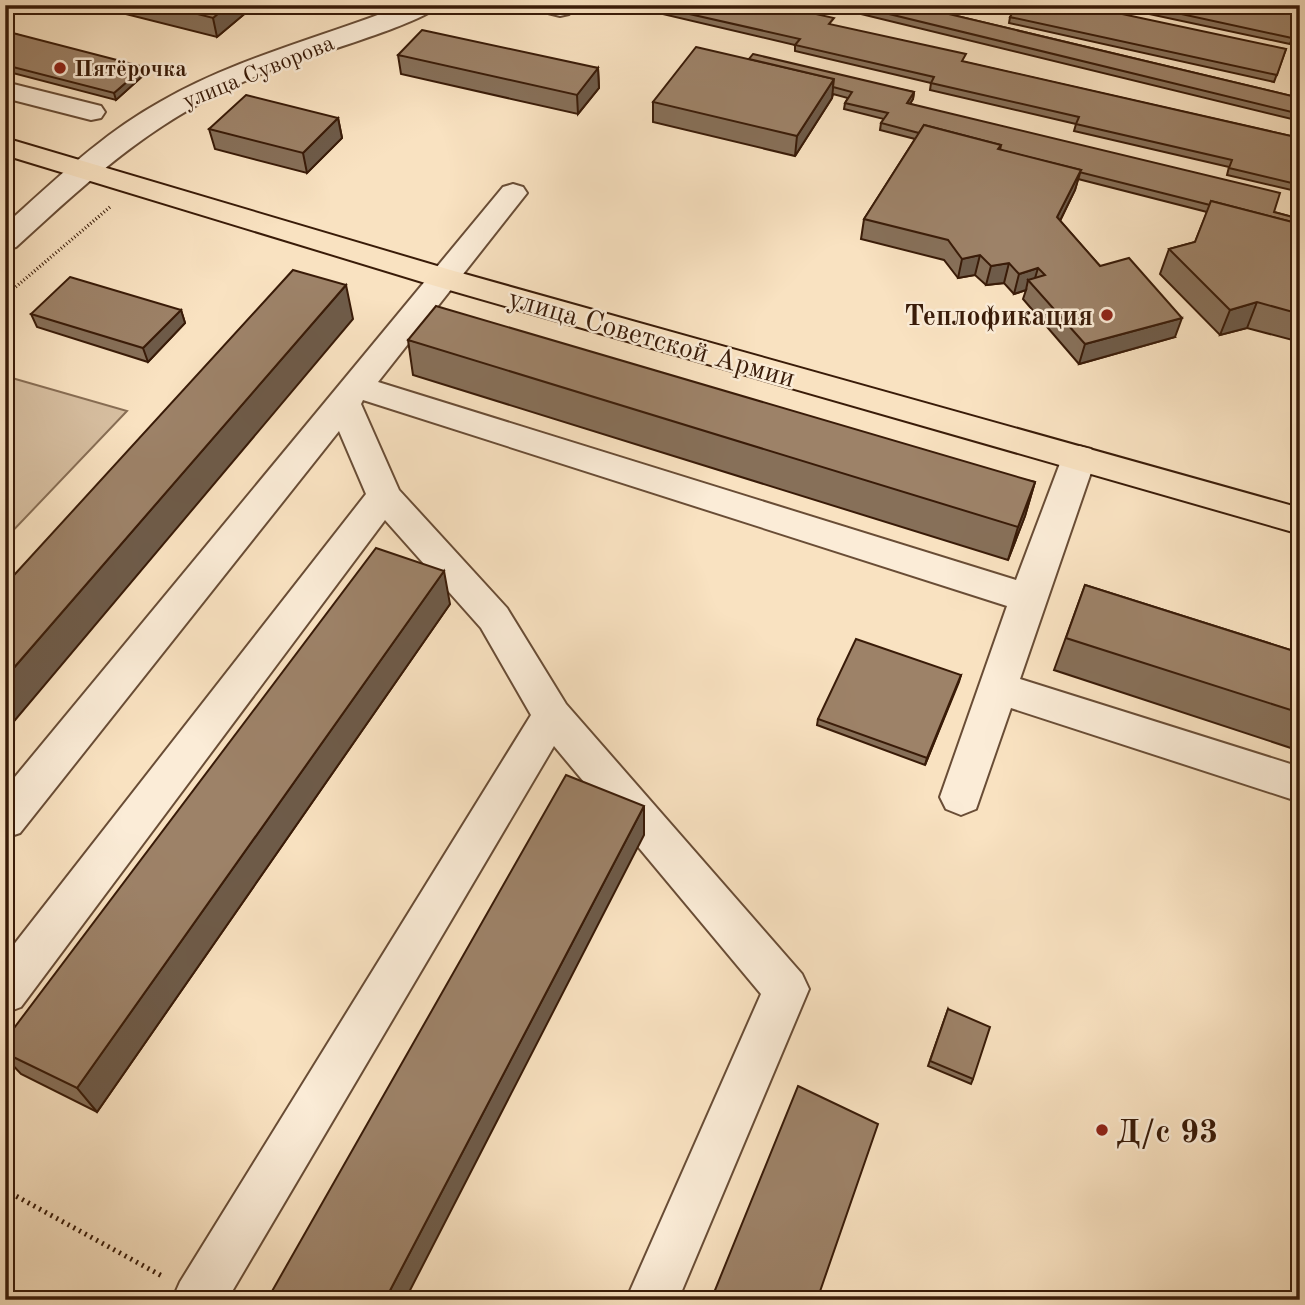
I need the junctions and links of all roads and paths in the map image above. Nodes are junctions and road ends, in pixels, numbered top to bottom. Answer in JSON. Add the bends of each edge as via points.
{"nodes":[{"id":1,"x":427,"y":5,"type":"edge"},
{"id":2,"x":5,"y":90,"type":"edge"},
{"id":3,"x":91,"y":112,"type":"dead end"},
{"id":4,"x":5,"y":146,"type":"edge"},
{"id":5,"x":86,"y":171,"type":"junction"},
{"id":6,"x":513,"y":193,"type":"dead end"},
{"id":7,"x":114,"y":204,"type":"dead end"},
{"id":8,"x":5,"y":241,"type":"edge"},
{"id":9,"x":443,"y":278,"type":"junction"},
{"id":10,"x":5,"y":296,"type":"edge"},
{"id":11,"x":350,"y":394,"type":"junction"},
{"id":12,"x":1079,"y":458,"type":"junction"},
{"id":13,"x":384,"y":496,"type":"junction"},
{"id":14,"x":1300,"y":521,"type":"edge"},
{"id":15,"x":1028,"y":598,"type":"junction"},
{"id":16,"x":998,"y":688,"type":"junction"},
{"id":17,"x":552,"y":715,"type":"junction"},
{"id":18,"x":1300,"y":785,"type":"edge"},
{"id":19,"x":961,"y":797,"type":"dead end"},
{"id":20,"x":5,"y":820,"type":"edge"},
{"id":21,"x":5,"y":992,"type":"edge"},
{"id":22,"x":5,"y":1190,"type":"edge"},
{"id":23,"x":198,"y":1298,"type":"edge"},
{"id":24,"x":652,"y":1300,"type":"edge"}],
"edges":[{"from":1,"to":5,"type":"street","name":"улица Суворова","via":[[270,62],[169,107]]},
{"from":2,"to":3,"type":"street"},
{"from":4,"to":5,"type":"main road","name":"улица Советской Армии"},
{"from":5,"to":8,"type":"street","name":"улица Суворова"},
{"from":5,"to":9,"type":"main road","name":"улица Советской Армии"},
{"from":6,"to":9,"type":"street"},
{"from":7,"to":10,"type":"path"},
{"from":9,"to":11,"type":"street"},
{"from":9,"to":12,"type":"main road","name":"улица Советской Армии"},
{"from":11,"to":13,"type":"street"},
{"from":11,"to":15,"type":"street"},
{"from":11,"to":20,"type":"street"},
{"from":12,"to":14,"type":"main road","name":"улица Советской Армии"},
{"from":12,"to":15,"type":"street"},
{"from":13,"to":17,"type":"street","via":[[494,618]]},
{"from":13,"to":21,"type":"street"},
{"from":15,"to":16,"type":"street"},
{"from":16,"to":18,"type":"street"},
{"from":16,"to":19,"type":"street"},
{"from":17,"to":23,"type":"street"},
{"from":17,"to":24,"type":"street","via":[[786,989]]},
{"from":22,"to":23,"type":"path"}]}
